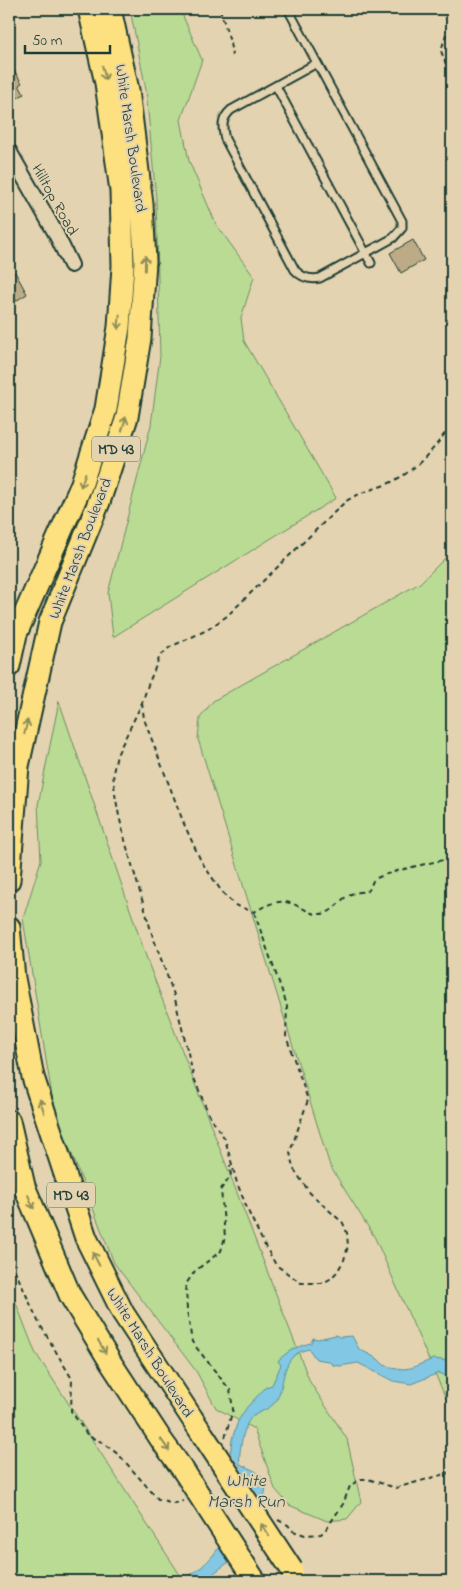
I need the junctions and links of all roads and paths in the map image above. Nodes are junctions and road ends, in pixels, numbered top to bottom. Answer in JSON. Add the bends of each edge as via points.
{"nodes":[{"id":1,"x":90,"y":9,"type":"edge"},
{"id":2,"x":110,"y":9,"type":"edge"},
{"id":3,"x":220,"y":9,"type":"edge"},
{"id":4,"x":288,"y":9,"type":"edge"},
{"id":5,"x":442,"y":9,"type":"edge"},
{"id":6,"x":232,"y":56,"type":"dead end"},
{"id":7,"x":317,"y":63,"type":"junction"},
{"id":8,"x":452,"y":80,"type":"edge"},
{"id":9,"x":276,"y":86,"type":"junction"},
{"id":10,"x":9,"y":150,"type":"edge"},
{"id":11,"x":365,"y":253,"type":"junction"},
{"id":12,"x":371,"y":263,"type":"dead end"},
{"id":13,"x":71,"y":264,"type":"dead end"},
{"id":14,"x":452,"y":423,"type":"edge"},
{"id":15,"x":9,"y":666,"type":"edge"},
{"id":16,"x":142,"y":703,"type":"junction"},
{"id":17,"x":452,"y":858,"type":"edge"},
{"id":18,"x":9,"y":880,"type":"edge"},
{"id":19,"x":254,"y":912,"type":"junction"},
{"id":20,"x":9,"y":927,"type":"edge"},
{"id":21,"x":9,"y":1121,"type":"edge"},
{"id":22,"x":452,"y":1472,"type":"edge"},
{"id":23,"x":276,"y":1519,"type":"dead end"},
{"id":24,"x":296,"y":1576,"type":"edge"},
{"id":25,"x":255,"y":1581,"type":"edge"}],
"edges":[{"from":1,"to":15,"type":"main road","name":"White Marsh Boulevard","number":"MD 43","one_way":true,"via":[[106,83],[121,191],[123,266],[119,327],[106,409],[81,486],[16,634]]},
{"from":18,"to":2,"type":"main road","name":"White Marsh Boulevard","number":"MD 43","one_way":true,"via":[[18,766],[50,622],[99,502],[127,417],[140,338],[145,260],[142,204],[128,90]]},
{"from":3,"to":6,"type":"path"},
{"from":4,"to":7,"type":"lane"},
{"from":5,"to":8,"type":"path","via":[[449,24],[441,52]]},
{"from":7,"to":9,"type":"lane"},
{"from":7,"to":11,"type":"lane","via":[[402,221],[398,234]]},
{"from":9,"to":11,"type":"lane"},
{"from":9,"to":11,"type":"lane","via":[[226,115],[222,127],[232,153],[300,274],[309,279],[320,278]]},
{"from":10,"to":13,"type":"street","name":"Hilltop Road"},
{"from":11,"to":12,"type":"lane"},
{"from":14,"to":16,"type":"path","via":[[417,466],[346,501],[217,624],[170,647],[160,656]]},
{"from":16,"to":19,"type":"path","via":[[144,719],[184,824],[202,861],[222,892],[235,905]]},
{"from":16,"to":19,"type":"path","via":[[117,755],[113,773],[115,794],[128,852],[174,995],[194,1078],[209,1115],[225,1139],[237,1183],[276,1265],[301,1283],[322,1283],[337,1272],[344,1260],[347,1233],[343,1223],[310,1193],[293,1168],[290,1152],[308,1100],[286,1036],[287,1004]]},
{"from":17,"to":19,"type":"path","via":[[378,877],[368,891],[351,894],[321,914],[282,901],[270,903]]},
{"from":24,"to":20,"type":"main road","name":"White Marsh Boulevard","number":"MD 43","one_way":true,"bridge":true,"via":[[124,1312],[86,1238],[33,1076],[14,978]]},
{"from":21,"to":25,"type":"main road","number":"MD 43","one_way":true,"bridge":true,"via":[[24,1186],[70,1295],[111,1363]]},
{"from":22,"to":23,"type":"path","via":[[396,1488],[360,1479],[350,1486],[343,1504],[321,1534],[305,1535],[293,1531],[282,1520]]}]}
